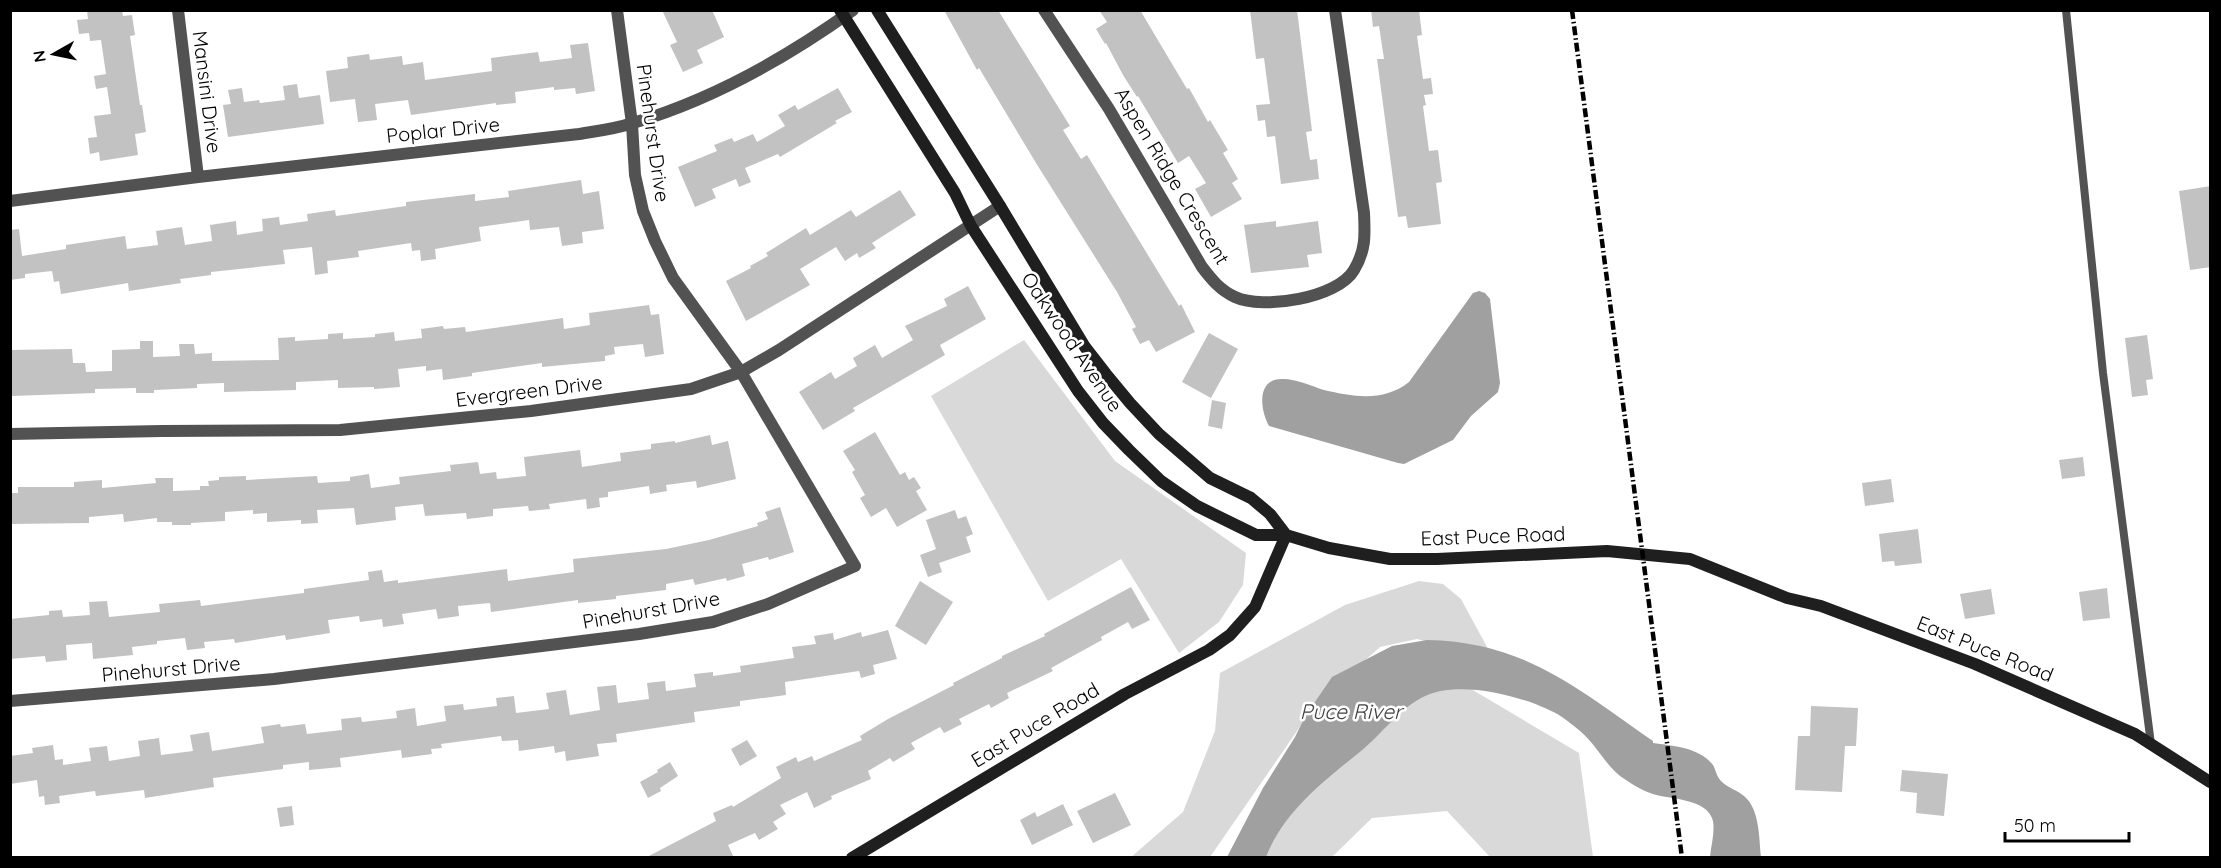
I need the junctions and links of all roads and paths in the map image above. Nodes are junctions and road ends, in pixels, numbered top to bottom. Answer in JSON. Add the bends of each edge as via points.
{"nodes":[{"id":1,"x":178,"y":10,"type":"edge"},
{"id":2,"x":617,"y":10,"type":"edge"},
{"id":3,"x":876,"y":10,"type":"edge"},
{"id":4,"x":1044,"y":10,"type":"edge"},
{"id":5,"x":1335,"y":10,"type":"edge"},
{"id":6,"x":2066,"y":10,"type":"edge"},
{"id":7,"x":845,"y":13,"type":"edge"},
{"id":8,"x":632,"y":124,"type":"junction"},
{"id":9,"x":198,"y":177,"type":"junction"},
{"id":10,"x":10,"y":201,"type":"edge"},
{"id":11,"x":1000,"y":206,"type":"junction"},
{"id":12,"x":971,"y":226,"type":"junction"},
{"id":13,"x":741,"y":372,"type":"junction"},
{"id":14,"x":10,"y":434,"type":"edge"},
{"id":15,"x":1286,"y":536,"type":"junction"},
{"id":16,"x":10,"y":701,"type":"edge"},
{"id":17,"x":2151,"y":744,"type":"junction"},
{"id":18,"x":2211,"y":782,"type":"edge"},
{"id":19,"x":852,"y":858,"type":"edge"}],
"edges":[{"from":1,"to":9,"type":"street","name":"Mansini Drive"},
{"from":2,"to":8,"type":"street","name":"Pinehurst Drive"},
{"from":3,"to":11,"type":"main road","name":"Oakwood Avenue"},
{"from":4,"to":5,"type":"street","name":"Aspen Ridge Crescent","via":[[1109,109],[1202,267],[1219,289],[1259,303],[1293,300],[1331,290],[1353,273],[1365,246],[1364,213]]},
{"from":6,"to":17,"type":"lane","via":[[2103,373]]},
{"from":7,"to":8,"type":"street","name":"Poplar Drive","via":[[733,85]]},
{"from":7,"to":12,"type":"main road","name":"Oakwood Avenue","via":[[955,193]]},
{"from":8,"to":9,"type":"street","name":"Poplar Drive","via":[[579,134]]},
{"from":8,"to":13,"type":"street","name":"Pinehurst Drive","via":[[635,175],[643,211],[656,241],[673,278]]},
{"from":9,"to":10,"type":"street","name":"Poplar Drive"},
{"from":11,"to":12,"type":"street","name":"Evergreen Drive"},
{"from":11,"to":15,"type":"main road","name":"Oakwood Avenue","via":[[1085,347],[1130,403],[1209,478],[1251,498],[1270,514]]},
{"from":12,"to":13,"type":"street","name":"Evergreen Drive"},
{"from":12,"to":15,"type":"main road","name":"Oakwood Avenue","via":[[1078,391],[1129,450],[1161,481],[1197,506],[1256,535]]},
{"from":13,"to":14,"type":"street","name":"Evergreen Drive","via":[[691,389],[651,395],[340,430]]},
{"from":13,"to":16,"type":"street","name":"Pinehurst Drive","via":[[855,566],[768,604],[713,622],[639,634],[274,679]]},
{"from":15,"to":17,"type":"main road","name":"East Puce Road","via":[[1390,559],[1607,551],[1690,559],[1787,598],[1821,606],[1975,664]]},
{"from":15,"to":19,"type":"main road","name":"East Puce Road","via":[[1255,607],[1230,635]]},
{"from":17,"to":18,"type":"main road","name":"East Puce Road"}]}
